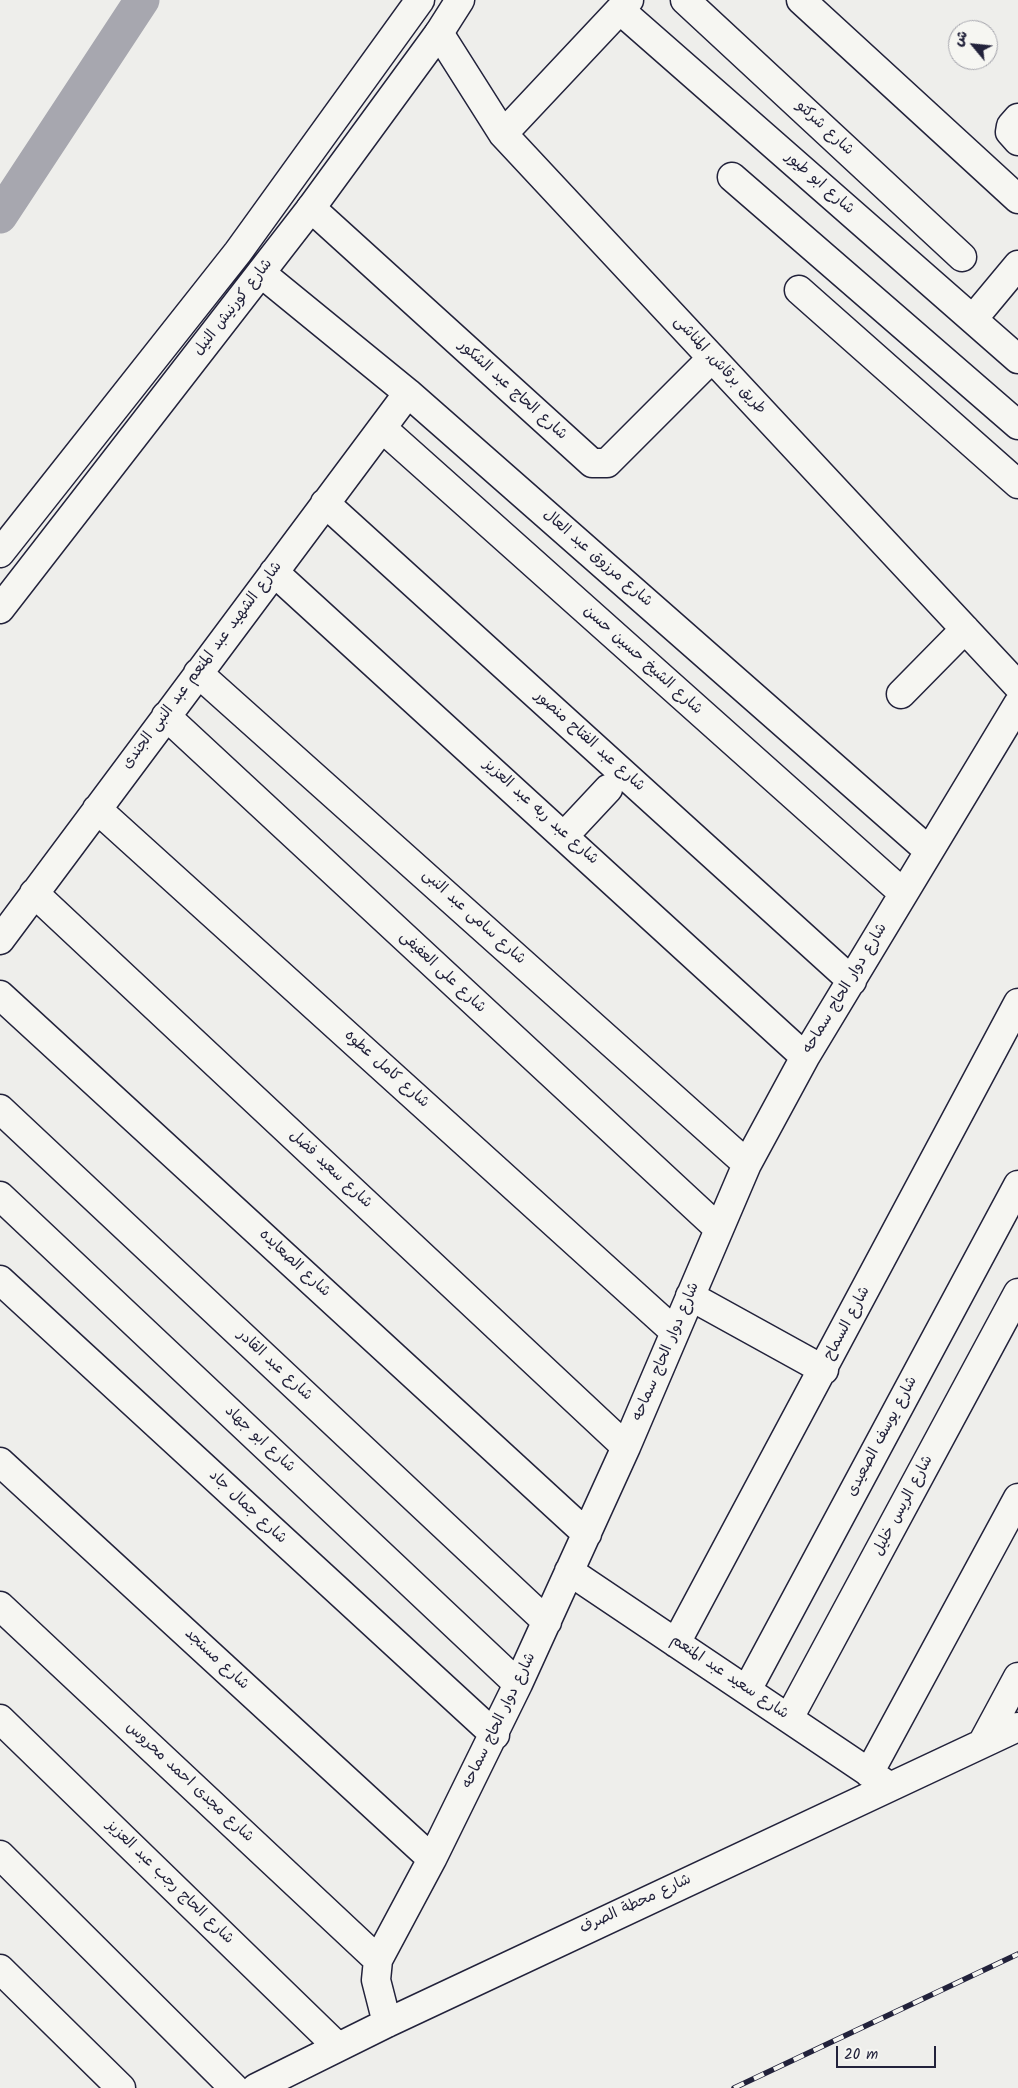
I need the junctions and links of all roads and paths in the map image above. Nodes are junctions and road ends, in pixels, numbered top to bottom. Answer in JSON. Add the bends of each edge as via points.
{"nodes":[{"id":1,"x":460,"y":0,"type":"edge"},
{"id":2,"x":685,"y":0,"type":"edge"},
{"id":3,"x":416,"y":2,"type":"edge"},
{"id":4,"x":812,"y":4,"type":"edge"},
{"id":5,"x":624,"y":5,"type":"edge"},
{"id":6,"x":439,"y":33,"type":"junction"},
{"id":7,"x":1018,"y":118,"type":"edge"},
{"id":8,"x":503,"y":134,"type":"junction"},
{"id":9,"x":1018,"y":141,"type":"edge"},
{"id":10,"x":732,"y":177,"type":"dead end"},
{"id":11,"x":1013,"y":184,"type":"edge"},
{"id":12,"x":311,"y":208,"type":"junction"},
{"id":13,"x":962,"y":257,"type":"dead end"},
{"id":14,"x":1018,"y":265,"type":"edge"},
{"id":15,"x":261,"y":273,"type":"junction"},
{"id":16,"x":799,"y":290,"type":"dead end"},
{"id":17,"x":973,"y":319,"type":"junction"},
{"id":18,"x":712,"y":358,"type":"junction"},
{"id":19,"x":1018,"y":359,"type":"edge"},
{"id":20,"x":131,"y":388,"type":"junction"},
{"id":21,"x":408,"y":394,"type":"junction"},
{"id":22,"x":156,"y":409,"type":"junction"},
{"id":23,"x":1018,"y":425,"type":"edge"},
{"id":24,"x":382,"y":428,"type":"junction"},
{"id":25,"x":1018,"y":484,"type":"edge"},
{"id":26,"x":325,"y":503,"type":"junction"},
{"id":27,"x":0,"y":553,"type":"edge"},
{"id":28,"x":274,"y":572,"type":"junction"},
{"id":29,"x":0,"y":609,"type":"edge"},
{"id":30,"x":965,"y":629,"type":"junction"},
{"id":31,"x":198,"y":673,"type":"junction"},
{"id":32,"x":1018,"y":686,"type":"edge"},
{"id":33,"x":901,"y":694,"type":"dead end"},
{"id":34,"x":1018,"y":704,"type":"edge"},
{"id":35,"x":166,"y":716,"type":"junction"},
{"id":36,"x":608,"y":789,"type":"dead end"},
{"id":37,"x":97,"y":808,"type":"junction"},
{"id":38,"x":565,"y":835,"type":"junction"},
{"id":39,"x":928,"y":850,"type":"junction"},
{"id":40,"x":903,"y":893,"type":"junction"},
{"id":41,"x":34,"y":894,"type":"junction"},
{"id":42,"x":0,"y":940,"type":"edge"},
{"id":43,"x":852,"y":981,"type":"junction"},
{"id":44,"x":0,"y":995,"type":"edge"},
{"id":45,"x":1018,"y":1003,"type":"edge"},
{"id":46,"x":805,"y":1056,"type":"junction"},
{"id":47,"x":0,"y":1109,"type":"edge"},
{"id":48,"x":748,"y":1164,"type":"junction"},
{"id":49,"x":1018,"y":1185,"type":"edge"},
{"id":50,"x":0,"y":1196,"type":"edge"},
{"id":51,"x":719,"y":1229,"type":"junction"},
{"id":52,"x":0,"y":1280,"type":"edge"},
{"id":53,"x":1018,"y":1293,"type":"edge"},
{"id":54,"x":690,"y":1296,"type":"junction"},
{"id":55,"x":675,"y":1332,"type":"junction"},
{"id":56,"x":824,"y":1370,"type":"junction"},
{"id":57,"x":626,"y":1447,"type":"junction"},
{"id":58,"x":0,"y":1462,"type":"edge"},
{"id":59,"x":1018,"y":1498,"type":"edge"},
{"id":60,"x":587,"y":1534,"type":"junction"},
{"id":61,"x":569,"y":1571,"type":"junction"},
{"id":62,"x":0,"y":1606,"type":"edge"},
{"id":63,"x":547,"y":1622,"type":"junction"},
{"id":64,"x":676,"y":1643,"type":"junction"},
{"id":65,"x":1018,"y":1677,"type":"edge"},
{"id":66,"x":518,"y":1684,"type":"junction"},
{"id":67,"x":747,"y":1690,"type":"junction"},
{"id":68,"x":789,"y":1718,"type":"junction"},
{"id":69,"x":0,"y":1719,"type":"edge"},
{"id":70,"x":1018,"y":1727,"type":"edge"},
{"id":71,"x":495,"y":1735,"type":"junction"},
{"id":72,"x":983,"y":1742,"type":"junction"},
{"id":73,"x":879,"y":1779,"type":"junction"},
{"id":74,"x":0,"y":1855,"type":"edge"},
{"id":75,"x":432,"y":1859,"type":"junction"},
{"id":76,"x":378,"y":1960,"type":"junction"},
{"id":77,"x":0,"y":1969,"type":"edge"},
{"id":78,"x":387,"y":2023,"type":"junction"},
{"id":79,"x":338,"y":2047,"type":"junction"},
{"id":80,"x":121,"y":2088,"type":"edge"},
{"id":81,"x":234,"y":2088,"type":"edge"},
{"id":82,"x":256,"y":2088,"type":"edge"}],
"edges":[{"from":1,"to":6,"type":"street","name":"شارع كورنيش النيل"},
{"from":2,"to":13,"type":"street","name":"شارع شركتو"},
{"from":3,"to":6,"type":"street","name":"طريق برقاش, المناشى"},
{"from":3,"to":20,"type":"street","name":"شارع كورنيش النيل","via":[[238,252]]},
{"from":4,"to":11,"type":"street"},
{"from":5,"to":8,"type":"street"},
{"from":5,"to":17,"type":"street","name":"شارع ابو طيور"},
{"from":6,"to":8,"type":"street","name":"طريق برقاش, المناشى"},
{"from":6,"to":12,"type":"street","name":"شارع كورنيش النيل"},
{"from":7,"to":9,"type":"street","via":[[1010,132]]},
{"from":8,"to":18,"type":"street","name":"طريق برقاش, المناشى"},
{"from":10,"to":23,"type":"street"},
{"from":12,"to":15,"type":"street","name":"شارع كورنيش النيل"},
{"from":12,"to":18,"type":"street","name":"شارع الحاج عبد الشكور","via":[[592,463],[607,463]]},
{"from":14,"to":17,"type":"street"},
{"from":15,"to":21,"type":"street","name":"شارع مرزوق عبد العال"},
{"from":15,"to":22,"type":"street","name":"شارع كورنيش النيل"},
{"from":16,"to":25,"type":"street"},
{"from":17,"to":19,"type":"street","name":"شارع ابو طيور"},
{"from":18,"to":30,"type":"street","name":"طريق برقاش, المناشى"},
{"from":20,"to":22,"type":"street"},
{"from":20,"to":27,"type":"street","name":"شارع كورنيش النيل"},
{"from":21,"to":24,"type":"street","name":"شارع الشهيد عبد المنعم عبد النبى الجندى"},
{"from":21,"to":39,"type":"street","name":"شارع مرزوق عبد العال"},
{"from":22,"to":29,"type":"street","name":"شارع كورنيش النيل"},
{"from":24,"to":26,"type":"street","name":"شارع الشهيد عبد المنعم عبد النبى الجندى"},
{"from":24,"to":40,"type":"street","name":"شارع الشيخ حسين حسن"},
{"from":26,"to":28,"type":"street","name":"شارع الشهيد عبد المنعم عبد النبى الجندى"},
{"from":26,"to":43,"type":"street","name":"شارع عبد الفتاح منصور"},
{"from":28,"to":31,"type":"street","name":"شارع الشهيد عبد المنعم عبد النبى الجندى"},
{"from":28,"to":38,"type":"street","name":"شارع عبد ربه عبد العزيز"},
{"from":30,"to":32,"type":"street","name":"طريق برقاش, المناشى"},
{"from":30,"to":33,"type":"street"},
{"from":31,"to":35,"type":"street","name":"شارع الشهيد عبد المنعم عبد النبى الجندى"},
{"from":31,"to":48,"type":"street","name":"شارع سامى عبد النبى"},
{"from":34,"to":39,"type":"street","name":"شارع دوار الحاج سماحه"},
{"from":35,"to":37,"type":"street","name":"شارع الشهيد عبد المنعم عبد النبى الجندى"},
{"from":35,"to":51,"type":"street","name":"شارع على العفيفى"},
{"from":36,"to":38,"type":"street"},
{"from":37,"to":41,"type":"street","name":"شارع الشهيد عبد المنعم عبد النبى الجندى"},
{"from":37,"to":55,"type":"street","name":"شارع كامل عطوه"},
{"from":38,"to":46,"type":"street","name":"شارع عبد ربه عبد العزيز"},
{"from":39,"to":40,"type":"street","name":"شارع دوار الحاج سماحه"},
{"from":40,"to":43,"type":"street","name":"شارع دوار الحاج سماحه"},
{"from":41,"to":42,"type":"street","name":"شارع الشهيد عبد المنعم عبد النبى الجندى"},
{"from":41,"to":57,"type":"street","name":"شارع سعيد فضل"},
{"from":43,"to":46,"type":"street","name":"شارع دوار الحاج سماحه"},
{"from":44,"to":60,"type":"street","name":"شارع الصعايده"},
{"from":45,"to":56,"type":"street","name":"شارع السماح"},
{"from":46,"to":48,"type":"street","name":"شارع دوار الحاج سماحه"},
{"from":47,"to":63,"type":"street","name":"شارع عبد القادر"},
{"from":48,"to":51,"type":"street","name":"شارع دوار الحاج سماحه"},
{"from":49,"to":67,"type":"street","name":"شارع يوسف الصعيدى"},
{"from":50,"to":66,"type":"street","name":"شارع ابو جهاد"},
{"from":51,"to":54,"type":"street","name":"شارع دوار الحاج سماحه"},
{"from":52,"to":71,"type":"street","name":"شارع جمال جاد"},
{"from":53,"to":68,"type":"street","name":"شارع الريس خليل"},
{"from":54,"to":55,"type":"street","name":"شارع دوار الحاج سماحه"},
{"from":54,"to":56,"type":"street"},
{"from":55,"to":57,"type":"street","name":"شارع دوار الحاج سماحه"},
{"from":56,"to":64,"type":"street","name":"شارع السماح"},
{"from":57,"to":60,"type":"street","name":"شارع دوار الحاج سماحه"},
{"from":58,"to":75,"type":"street","name":"شارع مستجد"},
{"from":59,"to":73,"type":"street"},
{"from":60,"to":61,"type":"street","name":"شارع دوار الحاج سماحه"},
{"from":61,"to":63,"type":"street","name":"شارع دوار الحاج سماحه"},
{"from":61,"to":64,"type":"street","name":"شارع سعيد عبد المنعم"},
{"from":62,"to":76,"type":"street","name":"شارع مجدى احمد محروس"},
{"from":63,"to":66,"type":"street","name":"شارع دوار الحاج سماحه"},
{"from":64,"to":67,"type":"street","name":"شارع سعيد عبد المنعم"},
{"from":65,"to":72,"type":"street"},
{"from":66,"to":71,"type":"street","name":"شارع دوار الحاج سماحه"},
{"from":67,"to":68,"type":"street","name":"شارع سعيد عبد المنعم"},
{"from":68,"to":73,"type":"street","name":"شارع سعيد عبد المنعم"},
{"from":69,"to":79,"type":"street","name":"شارع الحاج رجب عبد العزيز"},
{"from":70,"to":72,"type":"street","name":"شارع محطة الصرف"},
{"from":71,"to":75,"type":"street","name":"شارع دوار الحاج سماحه"},
{"from":72,"to":73,"type":"street","name":"شارع محطة الصرف"},
{"from":73,"to":78,"type":"street","name":"شارع محطة الصرف"},
{"from":74,"to":81,"type":"street"},
{"from":75,"to":76,"type":"street","name":"شارع دوار الحاج سماحه"},
{"from":76,"to":78,"type":"street","name":"شارع دوار الحاج سماحه","via":[[376,1980]]},
{"from":77,"to":80,"type":"street"},
{"from":78,"to":79,"type":"street","name":"شارع محطة الصرف"},
{"from":79,"to":82,"type":"street","name":"شارع محطة الصرف"}]}
